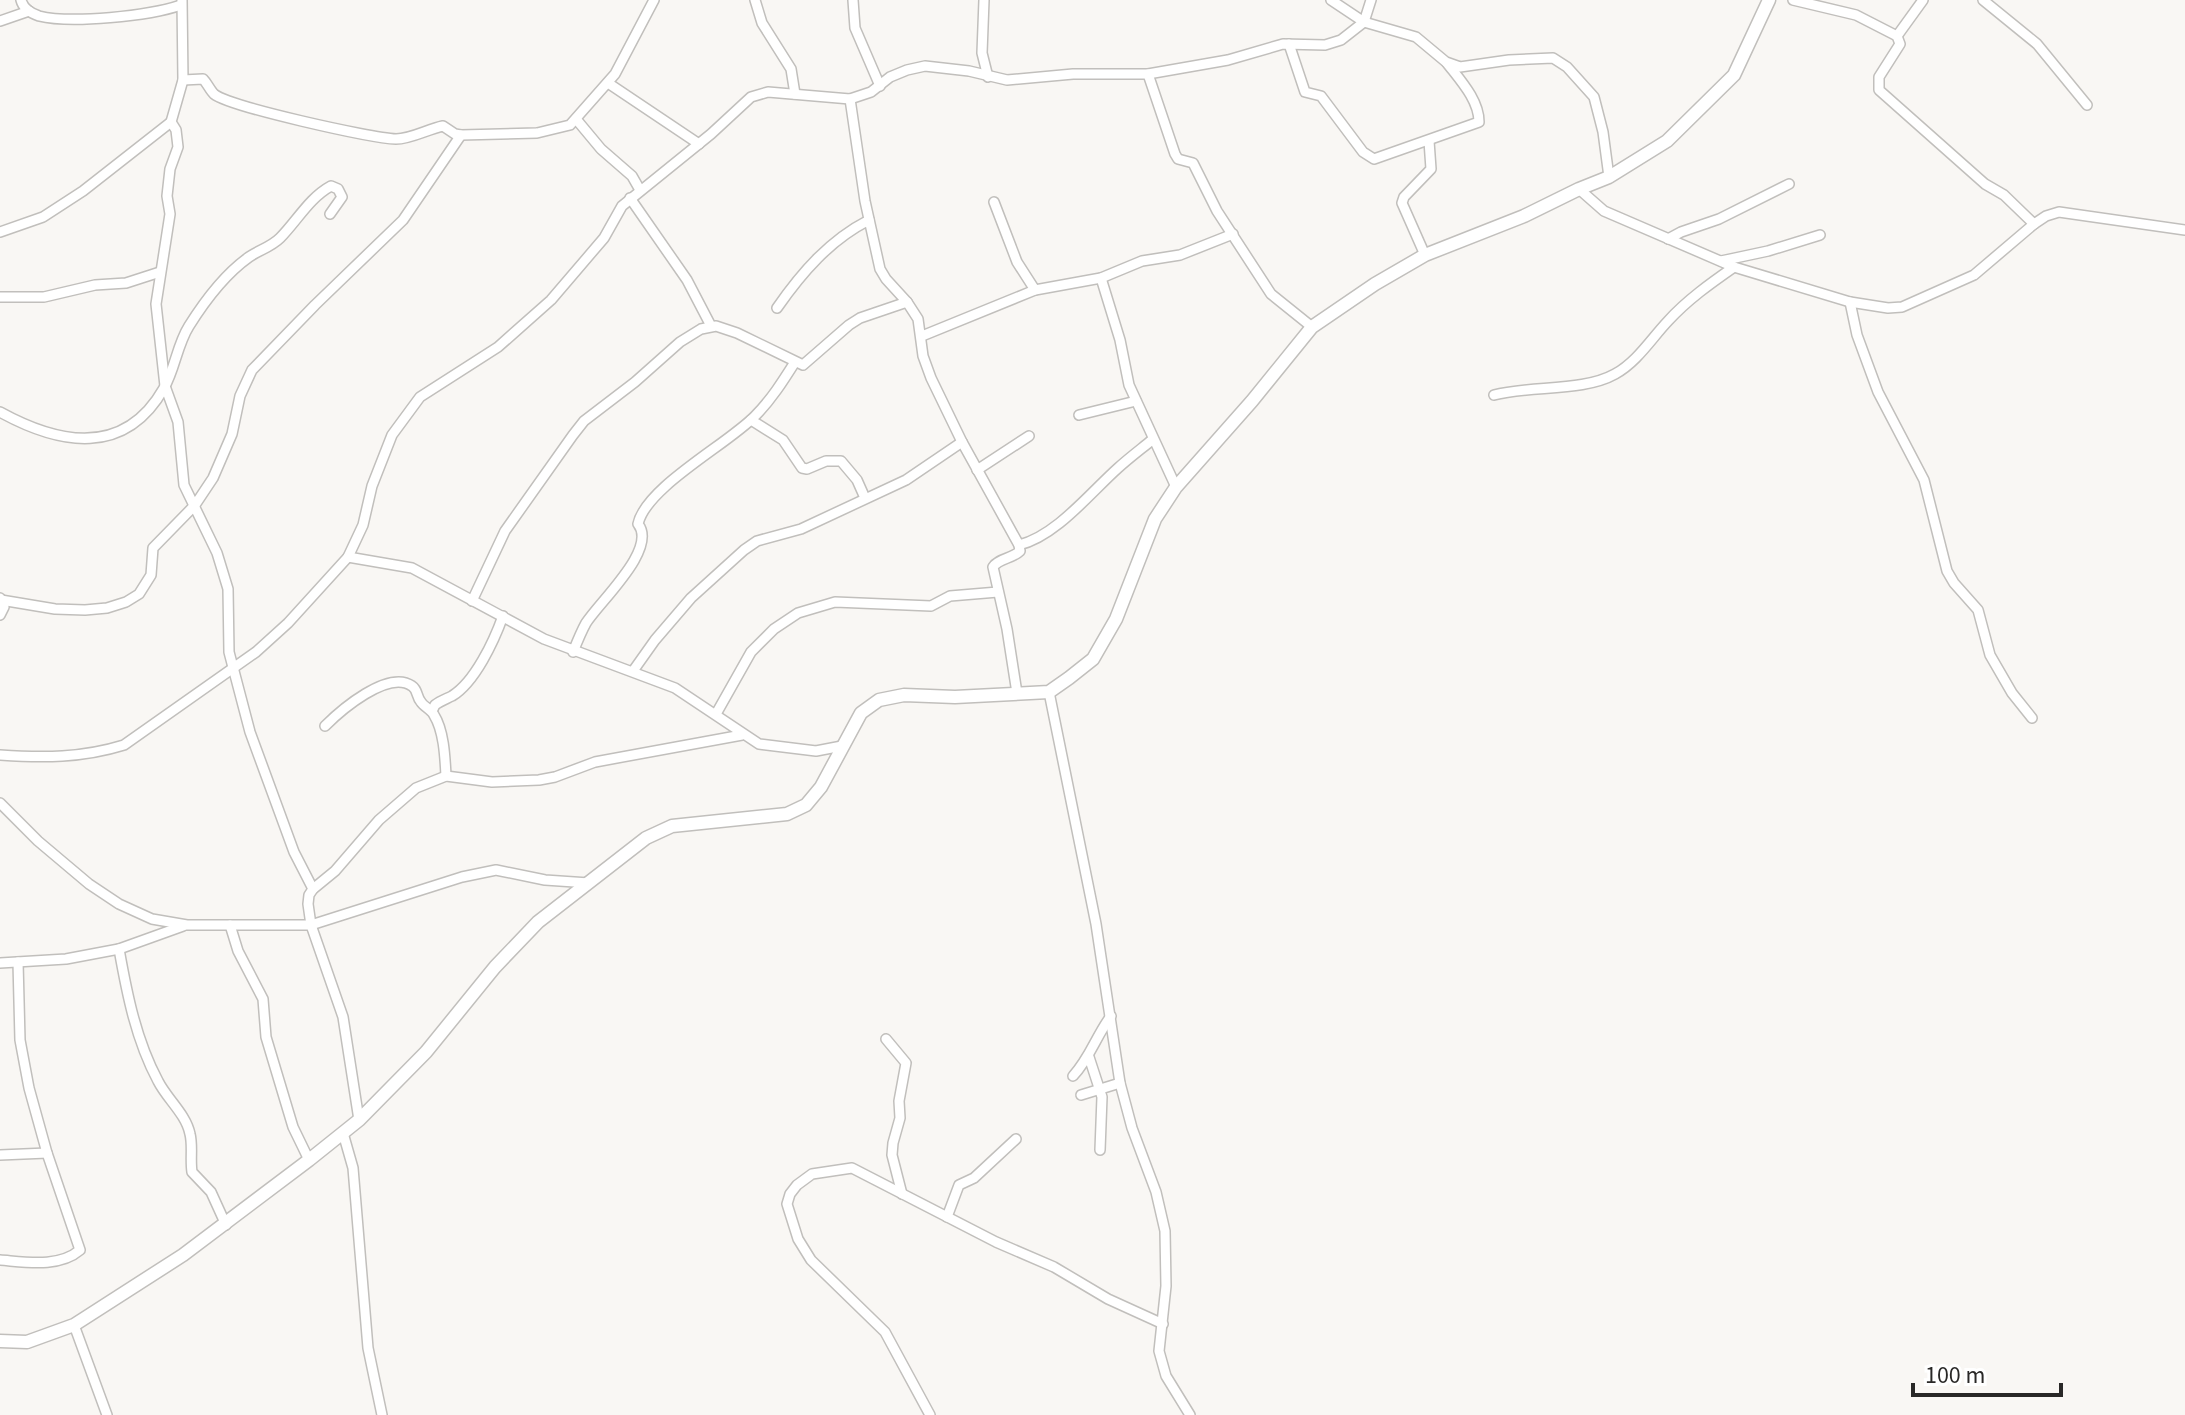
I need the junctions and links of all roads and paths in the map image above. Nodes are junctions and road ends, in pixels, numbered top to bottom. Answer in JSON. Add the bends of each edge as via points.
{"nodes":[{"id":1,"x":21,"y":0,"type":"edge"},
{"id":2,"x":654,"y":0,"type":"edge"},
{"id":3,"x":755,"y":0,"type":"edge"},
{"id":4,"x":853,"y":0,"type":"edge"},
{"id":5,"x":984,"y":0,"type":"edge"},
{"id":6,"x":1331,"y":0,"type":"edge"},
{"id":7,"x":1371,"y":0,"type":"edge"},
{"id":8,"x":1769,"y":0,"type":"edge"},
{"id":9,"x":1793,"y":0,"type":"edge"},
{"id":10,"x":1923,"y":0,"type":"edge"},
{"id":11,"x":1983,"y":0,"type":"edge"},
{"id":12,"x":181,"y":3,"type":"edge"},
{"id":13,"x":29,"y":11,"type":"junction"},
{"id":14,"x":0,"y":21,"type":"edge"},
{"id":15,"x":1364,"y":22,"type":"junction"},
{"id":16,"x":1897,"y":36,"type":"junction"},
{"id":17,"x":1289,"y":44,"type":"junction"},
{"id":18,"x":1446,"y":62,"type":"junction"},
{"id":19,"x":1148,"y":74,"type":"junction"},
{"id":20,"x":988,"y":77,"type":"junction"},
{"id":21,"x":183,"y":80,"type":"junction"},
{"id":22,"x":608,"y":83,"type":"junction"},
{"id":23,"x":880,"y":86,"type":"junction"},
{"id":24,"x":795,"y":94,"type":"junction"},
{"id":25,"x":850,"y":99,"type":"junction"},
{"id":26,"x":2087,"y":105,"type":"dead end"},
{"id":27,"x":576,"y":119,"type":"junction"},
{"id":28,"x":171,"y":122,"type":"junction"},
{"id":29,"x":461,"y":135,"type":"junction"},
{"id":30,"x":1429,"y":141,"type":"junction"},
{"id":31,"x":699,"y":144,"type":"junction"},
{"id":32,"x":1609,"y":177,"type":"junction"},
{"id":33,"x":1789,"y":184,"type":"dead end"},
{"id":34,"x":1579,"y":189,"type":"junction"},
{"id":35,"x":640,"y":190,"type":"junction"},
{"id":36,"x":630,"y":198,"type":"junction"},
{"id":37,"x":994,"y":202,"type":"dead end"},
{"id":38,"x":330,"y":214,"type":"dead end"},
{"id":39,"x":869,"y":220,"type":"junction"},
{"id":40,"x":2034,"y":224,"type":"junction"},
{"id":41,"x":2185,"y":230,"type":"edge"},
{"id":42,"x":0,"y":232,"type":"edge"},
{"id":43,"x":1233,"y":234,"type":"junction"},
{"id":44,"x":1820,"y":235,"type":"dead end"},
{"id":45,"x":1668,"y":239,"type":"junction"},
{"id":46,"x":1425,"y":255,"type":"junction"},
{"id":47,"x":1721,"y":261,"type":"junction"},
{"id":48,"x":1734,"y":267,"type":"junction"},
{"id":49,"x":160,"y":272,"type":"junction"},
{"id":50,"x":1101,"y":278,"type":"junction"},
{"id":51,"x":1035,"y":290,"type":"junction"},
{"id":52,"x":0,"y":297,"type":"edge"},
{"id":53,"x":907,"y":302,"type":"junction"},
{"id":54,"x":1850,"y":302,"type":"junction"},
{"id":55,"x":777,"y":308,"type":"dead end"},
{"id":56,"x":711,"y":326,"type":"junction"},
{"id":57,"x":1312,"y":327,"type":"junction"},
{"id":58,"x":922,"y":336,"type":"junction"},
{"id":59,"x":795,"y":362,"type":"junction"},
{"id":60,"x":165,"y":386,"type":"junction"},
{"id":61,"x":1494,"y":395,"type":"dead end"},
{"id":62,"x":1136,"y":401,"type":"junction"},
{"id":63,"x":0,"y":412,"type":"edge"},
{"id":64,"x":1079,"y":415,"type":"dead end"},
{"id":65,"x":751,"y":420,"type":"junction"},
{"id":66,"x":1029,"y":436,"type":"dead end"},
{"id":67,"x":1152,"y":440,"type":"junction"},
{"id":68,"x":962,"y":442,"type":"junction"},
{"id":69,"x":977,"y":470,"type":"junction"},
{"id":70,"x":1176,"y":487,"type":"junction"},
{"id":71,"x":865,"y":498,"type":"junction"},
{"id":72,"x":195,"y":505,"type":"junction"},
{"id":73,"x":1019,"y":545,"type":"junction"},
{"id":74,"x":348,"y":557,"type":"junction"},
{"id":75,"x":998,"y":592,"type":"junction"},
{"id":76,"x":1,"y":599,"type":"edge"},
{"id":77,"x":472,"y":601,"type":"junction"},
{"id":78,"x":0,"y":615,"type":"edge"},
{"id":79,"x":503,"y":616,"type":"junction"},
{"id":80,"x":573,"y":652,"type":"junction"},
{"id":81,"x":234,"y":667,"type":"junction"},
{"id":82,"x":633,"y":671,"type":"junction"},
{"id":83,"x":1049,"y":692,"type":"junction"},
{"id":84,"x":1017,"y":693,"type":"junction"},
{"id":85,"x":432,"y":711,"type":"junction"},
{"id":86,"x":716,"y":714,"type":"junction"},
{"id":87,"x":2032,"y":718,"type":"dead end"},
{"id":88,"x":325,"y":726,"type":"dead end"},
{"id":89,"x":742,"y":735,"type":"junction"},
{"id":90,"x":842,"y":746,"type":"junction"},
{"id":91,"x":0,"y":755,"type":"edge"},
{"id":92,"x":446,"y":776,"type":"junction"},
{"id":93,"x":0,"y":803,"type":"edge"},
{"id":94,"x":589,"y":883,"type":"junction"},
{"id":95,"x":313,"y":889,"type":"junction"},
{"id":96,"x":187,"y":925,"type":"junction"},
{"id":97,"x":230,"y":925,"type":"junction"},
{"id":98,"x":311,"y":925,"type":"junction"},
{"id":99,"x":119,"y":949,"type":"junction"},
{"id":100,"x":18,"y":962,"type":"junction"},
{"id":101,"x":0,"y":963,"type":"edge"},
{"id":102,"x":1111,"y":1015,"type":"junction"},
{"id":103,"x":886,"y":1039,"type":"dead end"},
{"id":104,"x":1089,"y":1057,"type":"junction"},
{"id":105,"x":1073,"y":1076,"type":"dead end"},
{"id":106,"x":1120,"y":1083,"type":"junction"},
{"id":107,"x":1100,"y":1089,"type":"junction"},
{"id":108,"x":1081,"y":1095,"type":"dead end"},
{"id":109,"x":359,"y":1120,"type":"junction"},
{"id":110,"x":343,"y":1133,"type":"junction"},
{"id":111,"x":1016,"y":1139,"type":"dead end"},
{"id":112,"x":1100,"y":1150,"type":"dead end"},
{"id":113,"x":47,"y":1153,"type":"junction"},
{"id":114,"x":0,"y":1155,"type":"edge"},
{"id":115,"x":309,"y":1160,"type":"junction"},
{"id":116,"x":902,"y":1194,"type":"junction"},
{"id":117,"x":947,"y":1217,"type":"junction"},
{"id":118,"x":226,"y":1225,"type":"junction"},
{"id":119,"x":0,"y":1260,"type":"edge"},
{"id":120,"x":1163,"y":1324,"type":"junction"},
{"id":121,"x":74,"y":1325,"type":"junction"},
{"id":122,"x":0,"y":1341,"type":"edge"},
{"id":123,"x":107,"y":1415,"type":"edge"},
{"id":124,"x":382,"y":1415,"type":"edge"},
{"id":125,"x":930,"y":1415,"type":"edge"},
{"id":126,"x":1190,"y":1415,"type":"edge"}],
"edges":[{"from":1,"to":13,"type":"street"},
{"from":2,"to":22,"type":"street"},
{"from":3,"to":24,"type":"street","via":[[762,23],[791,69]]},
{"from":4,"to":23,"type":"street","via":[[855,28]]},
{"from":5,"to":20,"type":"street","via":[[982,53]]},
{"from":6,"to":15,"type":"street"},
{"from":7,"to":15,"type":"street"},
{"from":8,"to":32,"type":"main road","via":[[1734,75],[1667,141]]},
{"from":9,"to":16,"type":"street","via":[[1856,15]]},
{"from":10,"to":16,"type":"street"},
{"from":11,"to":26,"type":"street","via":[[2037,44]]},
{"from":12,"to":13,"type":"street","via":[[164,11],[80,18]]},
{"from":12,"to":21,"type":"street"},
{"from":13,"to":14,"type":"street"},
{"from":15,"to":17,"type":"street","via":[[1325,45]]},
{"from":15,"to":18,"type":"street","via":[[1416,37]]},
{"from":16,"to":40,"type":"street","via":[[1900,44],[1879,77],[1879,90]]},
{"from":17,"to":19,"type":"street"},
{"from":17,"to":30,"type":"street","via":[[1305,92],[1321,96],[1368,157]]},
{"from":18,"to":30,"type":"street","via":[[1468,91],[1479,122]]},
{"from":18,"to":32,"type":"street","via":[[1460,67],[1553,58],[1567,67],[1594,97]]},
{"from":19,"to":20,"type":"street"},
{"from":19,"to":43,"type":"street","via":[[1175,154],[1193,163]]},
{"from":20,"to":23,"type":"street","via":[[925,66],[890,77]]},
{"from":21,"to":28,"type":"street"},
{"from":21,"to":29,"type":"street","via":[[203,79],[216,95],[249,107],[371,135],[397,139],[443,126]]},
{"from":22,"to":27,"type":"street"},
{"from":22,"to":31,"type":"street"},
{"from":23,"to":25,"type":"street"},
{"from":24,"to":25,"type":"street"},
{"from":24,"to":31,"type":"street","via":[[755,94]]},
{"from":25,"to":39,"type":"street"},
{"from":27,"to":29,"type":"street","via":[[564,128],[537,133]]},
{"from":27,"to":35,"type":"street"},
{"from":28,"to":42,"type":"street","via":[[43,217]]},
{"from":28,"to":49,"type":"street","via":[[178,147],[170,169],[170,214]]},
{"from":29,"to":72,"type":"street","via":[[403,220],[252,370],[232,434]]},
{"from":30,"to":46,"type":"street","via":[[1429,173],[1402,200]]},
{"from":31,"to":35,"type":"street"},
{"from":32,"to":34,"type":"main road"},
{"from":33,"to":45,"type":"street"},
{"from":34,"to":45,"type":"street","via":[[1604,211]]},
{"from":34,"to":46,"type":"main road"},
{"from":35,"to":36,"type":"street"},
{"from":36,"to":56,"type":"street","via":[[687,280]]},
{"from":36,"to":74,"type":"street","via":[[551,300],[498,347],[420,397],[402,417],[381,459],[363,525]]},
{"from":37,"to":51,"type":"street","via":[[1017,262]]},
{"from":38,"to":60,"type":"street","via":[[342,197],[331,186],[277,241],[245,260],[212,293],[180,342]]},
{"from":39,"to":53,"type":"street","via":[[880,269]]},
{"from":39,"to":55,"type":"street","via":[[821,254]]},
{"from":40,"to":41,"type":"street","via":[[2059,212]]},
{"from":40,"to":54,"type":"street","via":[[1974,275],[1902,307]]},
{"from":43,"to":50,"type":"street"},
{"from":43,"to":57,"type":"street","via":[[1271,294]]},
{"from":44,"to":47,"type":"street"},
{"from":45,"to":47,"type":"street"},
{"from":46,"to":57,"type":"main road"},
{"from":47,"to":48,"type":"street"},
{"from":48,"to":54,"type":"street"},
{"from":48,"to":61,"type":"street","via":[[1704,288],[1616,373]]},
{"from":49,"to":52,"type":"street","via":[[44,297]]},
{"from":49,"to":60,"type":"street","via":[[156,304]]},
{"from":50,"to":51,"type":"street"},
{"from":50,"to":62,"type":"street"},
{"from":51,"to":58,"type":"street"},
{"from":53,"to":58,"type":"street"},
{"from":53,"to":59,"type":"street","via":[[860,318],[807,363]]},
{"from":54,"to":87,"type":"street","via":[[1878,392],[1924,480],[1947,571],[1978,610],[1990,655]]},
{"from":56,"to":59,"type":"street"},
{"from":56,"to":77,"type":"street","via":[[680,342],[584,421],[505,531]]},
{"from":57,"to":70,"type":"main road"},
{"from":58,"to":68,"type":"street","via":[[923,356]]},
{"from":59,"to":65,"type":"street"},
{"from":60,"to":63,"type":"street","via":[[125,430],[92,438],[48,435]]},
{"from":60,"to":72,"type":"street","via":[[178,422],[184,485]]},
{"from":62,"to":64,"type":"street"},
{"from":62,"to":67,"type":"street"},
{"from":65,"to":71,"type":"street","via":[[783,440],[802,468],[841,461]]},
{"from":65,"to":80,"type":"street","via":[[670,483],[643,512],[638,524],[643,545],[585,624]]},
{"from":66,"to":69,"type":"street"},
{"from":67,"to":70,"type":"street"},
{"from":67,"to":73,"type":"street","via":[[1069,515]]},
{"from":68,"to":69,"type":"street"},
{"from":68,"to":71,"type":"street","via":[[906,480]]},
{"from":69,"to":73,"type":"street"},
{"from":70,"to":83,"type":"main road","via":[[1155,519],[1116,619],[1093,659]]},
{"from":71,"to":82,"type":"street","via":[[744,550],[675,616]]},
{"from":72,"to":76,"type":"street","via":[[160,538],[146,586],[126,602],[85,610]]},
{"from":72,"to":81,"type":"street","via":[[228,589]]},
{"from":73,"to":75,"type":"street","via":[[1016,555],[993,567]]},
{"from":74,"to":77,"type":"street","via":[[412,568]]},
{"from":74,"to":81,"type":"street","via":[[288,623]]},
{"from":75,"to":84,"type":"street"},
{"from":75,"to":86,"type":"street","via":[[950,596],[931,606],[835,602],[798,613],[751,652]]},
{"from":76,"to":78,"type":"street"},
{"from":77,"to":79,"type":"street"},
{"from":79,"to":80,"type":"street"},
{"from":79,"to":85,"type":"street","via":[[471,675]]},
{"from":80,"to":82,"type":"street"},
{"from":81,"to":91,"type":"street","via":[[124,745],[56,758]]},
{"from":81,"to":95,"type":"street","via":[[272,794]]},
{"from":82,"to":86,"type":"street","via":[[675,688]]},
{"from":83,"to":84,"type":"main road"},
{"from":83,"to":102,"type":"street"},
{"from":84,"to":90,"type":"main road","via":[[879,700],[861,713]]},
{"from":85,"to":88,"type":"street","via":[[412,686],[390,685],[349,703]]},
{"from":85,"to":92,"type":"street"},
{"from":86,"to":89,"type":"street"},
{"from":89,"to":90,"type":"street","via":[[781,748],[816,751]]},
{"from":89,"to":92,"type":"street","via":[[595,762],[539,780],[492,782]]},
{"from":90,"to":94,"type":"main road","via":[[806,805],[787,814],[672,826],[646,838]]},
{"from":92,"to":95,"type":"street","via":[[401,800]]},
{"from":93,"to":96,"type":"street","via":[[38,841],[119,904],[152,919]]},
{"from":94,"to":98,"type":"street","via":[[496,870]]},
{"from":94,"to":109,"type":"main road","via":[[538,922],[426,1052]]},
{"from":95,"to":98,"type":"street","via":[[308,904]]},
{"from":96,"to":97,"type":"street"},
{"from":96,"to":99,"type":"street"},
{"from":97,"to":98,"type":"street"},
{"from":97,"to":115,"type":"street","via":[[263,999],[266,1037],[293,1127]]},
{"from":98,"to":109,"type":"street","via":[[343,1017]]},
{"from":99,"to":100,"type":"street"},
{"from":99,"to":118,"type":"street","via":[[143,1045],[158,1082],[187,1123],[192,1172],[211,1192]]},
{"from":100,"to":101,"type":"street"},
{"from":100,"to":113,"type":"street","via":[[20,1040]]},
{"from":102,"to":104,"type":"street"},
{"from":102,"to":106,"type":"street"},
{"from":103,"to":116,"type":"street","via":[[906,1063],[892,1155]]},
{"from":104,"to":105,"type":"street"},
{"from":104,"to":107,"type":"street"},
{"from":106,"to":107,"type":"street"},
{"from":106,"to":120,"type":"street","via":[[1165,1231]]},
{"from":107,"to":108,"type":"street"},
{"from":107,"to":112,"type":"street"},
{"from":109,"to":110,"type":"main road"},
{"from":110,"to":115,"type":"main road"},
{"from":110,"to":124,"type":"street","via":[[353,1168],[368,1348]]},
{"from":111,"to":117,"type":"street","via":[[959,1185]]},
{"from":113,"to":114,"type":"street"},
{"from":113,"to":119,"type":"street","via":[[80,1250],[37,1264]]},
{"from":115,"to":118,"type":"main road"},
{"from":116,"to":117,"type":"street"},
{"from":116,"to":125,"type":"street","via":[[842,1167],[812,1174],[797,1185],[787,1204],[811,1260],[885,1332]]},
{"from":117,"to":120,"type":"street"},
{"from":118,"to":121,"type":"main road"},
{"from":120,"to":126,"type":"street","via":[[1159,1351],[1166,1376]]},
{"from":121,"to":122,"type":"main road","via":[[27,1342]]},
{"from":121,"to":123,"type":"street"}]}
